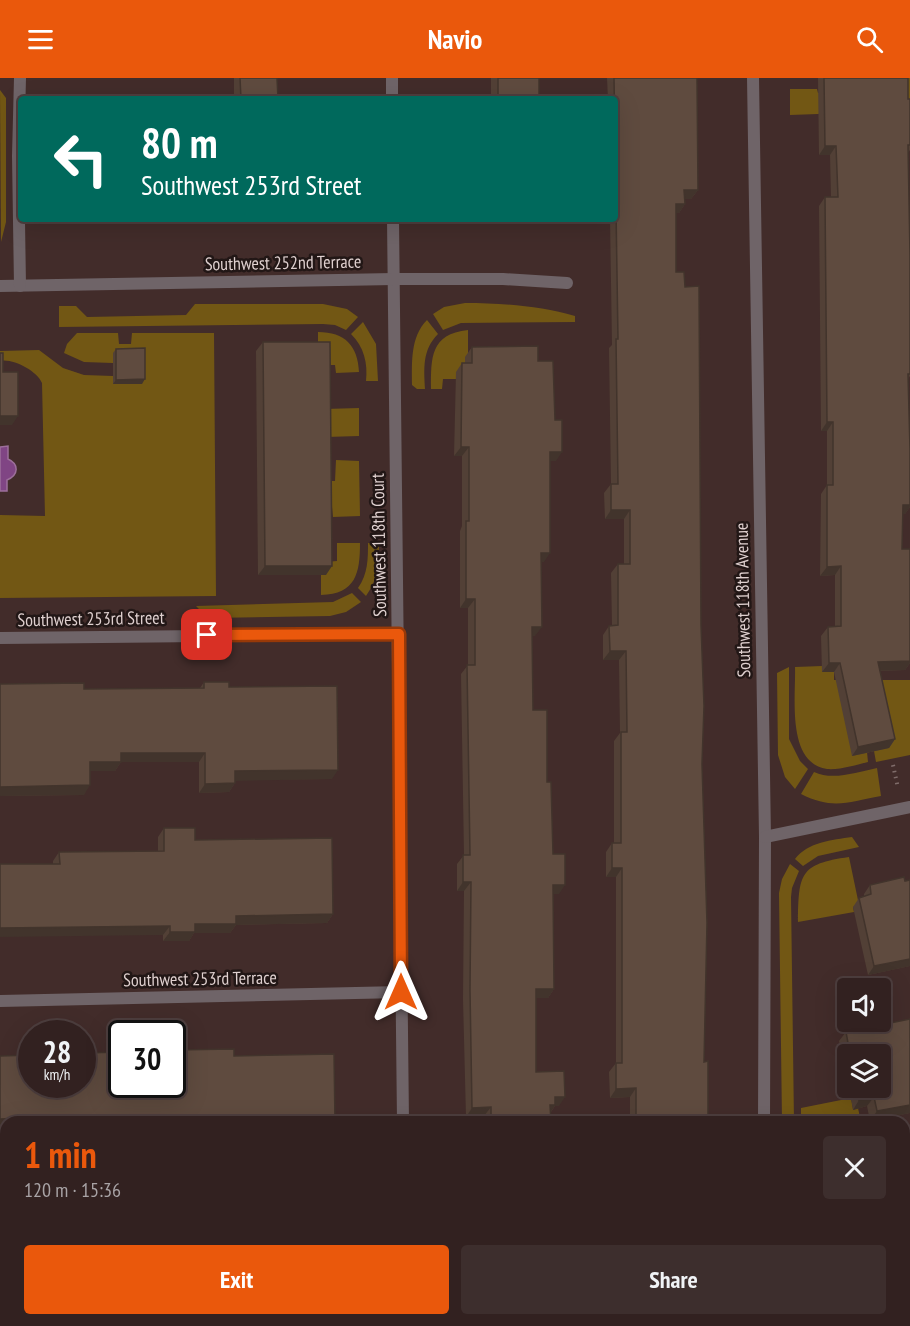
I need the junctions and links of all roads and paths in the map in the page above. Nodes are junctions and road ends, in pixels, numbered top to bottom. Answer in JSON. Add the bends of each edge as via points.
{"nodes":[{"id":1,"x":20,"y":78,"type":"edge"},
{"id":2,"x":392,"y":78,"type":"edge"},
{"id":3,"x":753,"y":78,"type":"edge"},
{"id":4,"x":20,"y":96,"type":"edge"},
{"id":5,"x":392,"y":96,"type":"edge"},
{"id":6,"x":19,"y":222,"type":"edge"},
{"id":7,"x":393,"y":222,"type":"edge"},
{"id":8,"x":394,"y":279,"type":"junction"},
{"id":9,"x":567,"y":283,"type":"dead end"},
{"id":10,"x":20,"y":285,"type":"junction"},
{"id":11,"x":0,"y":286,"type":"edge"},
{"id":12,"x":399,"y":634,"type":"junction"},
{"id":13,"x":0,"y":638,"type":"edge"},
{"id":14,"x":893,"y":765,"type":"dead end"},
{"id":15,"x":898,"y":791,"type":"dead end"},
{"id":16,"x":910,"y":807,"type":"edge"},
{"id":17,"x":765,"y":837,"type":"junction"},
{"id":18,"x":401,"y":992,"type":"junction"},
{"id":19,"x":0,"y":1001,"type":"edge"},
{"id":20,"x":404,"y":1116,"type":"edge"},
{"id":21,"x":764,"y":1116,"type":"edge"}],
"edges":[{"from":1,"to":4,"type":"street"},
{"from":2,"to":5,"type":"street"},
{"from":3,"to":17,"type":"street","name":"Southwest 118th Avenue"},
{"from":6,"to":10,"type":"street"},
{"from":7,"to":8,"type":"street","name":"Southwest 118th Court"},
{"from":8,"to":9,"type":"street","name":"Southwest 252nd Terrace"},
{"from":8,"to":10,"type":"street","name":"Southwest 252nd Terrace"},
{"from":8,"to":12,"type":"street","name":"Southwest 118th Court"},
{"from":10,"to":11,"type":"street","name":"Southwest 252nd Terrace"},
{"from":12,"to":13,"type":"street","name":"Southwest 253rd Street"},
{"from":12,"to":18,"type":"street","name":"Southwest 118th Court"},
{"from":14,"to":15,"type":"path"},
{"from":16,"to":17,"type":"street"},
{"from":17,"to":21,"type":"street","name":"Southwest 118th Avenue"},
{"from":18,"to":19,"type":"street","name":"Southwest 253rd Terrace"},
{"from":18,"to":20,"type":"street","name":"Southwest 118th Court"}]}
